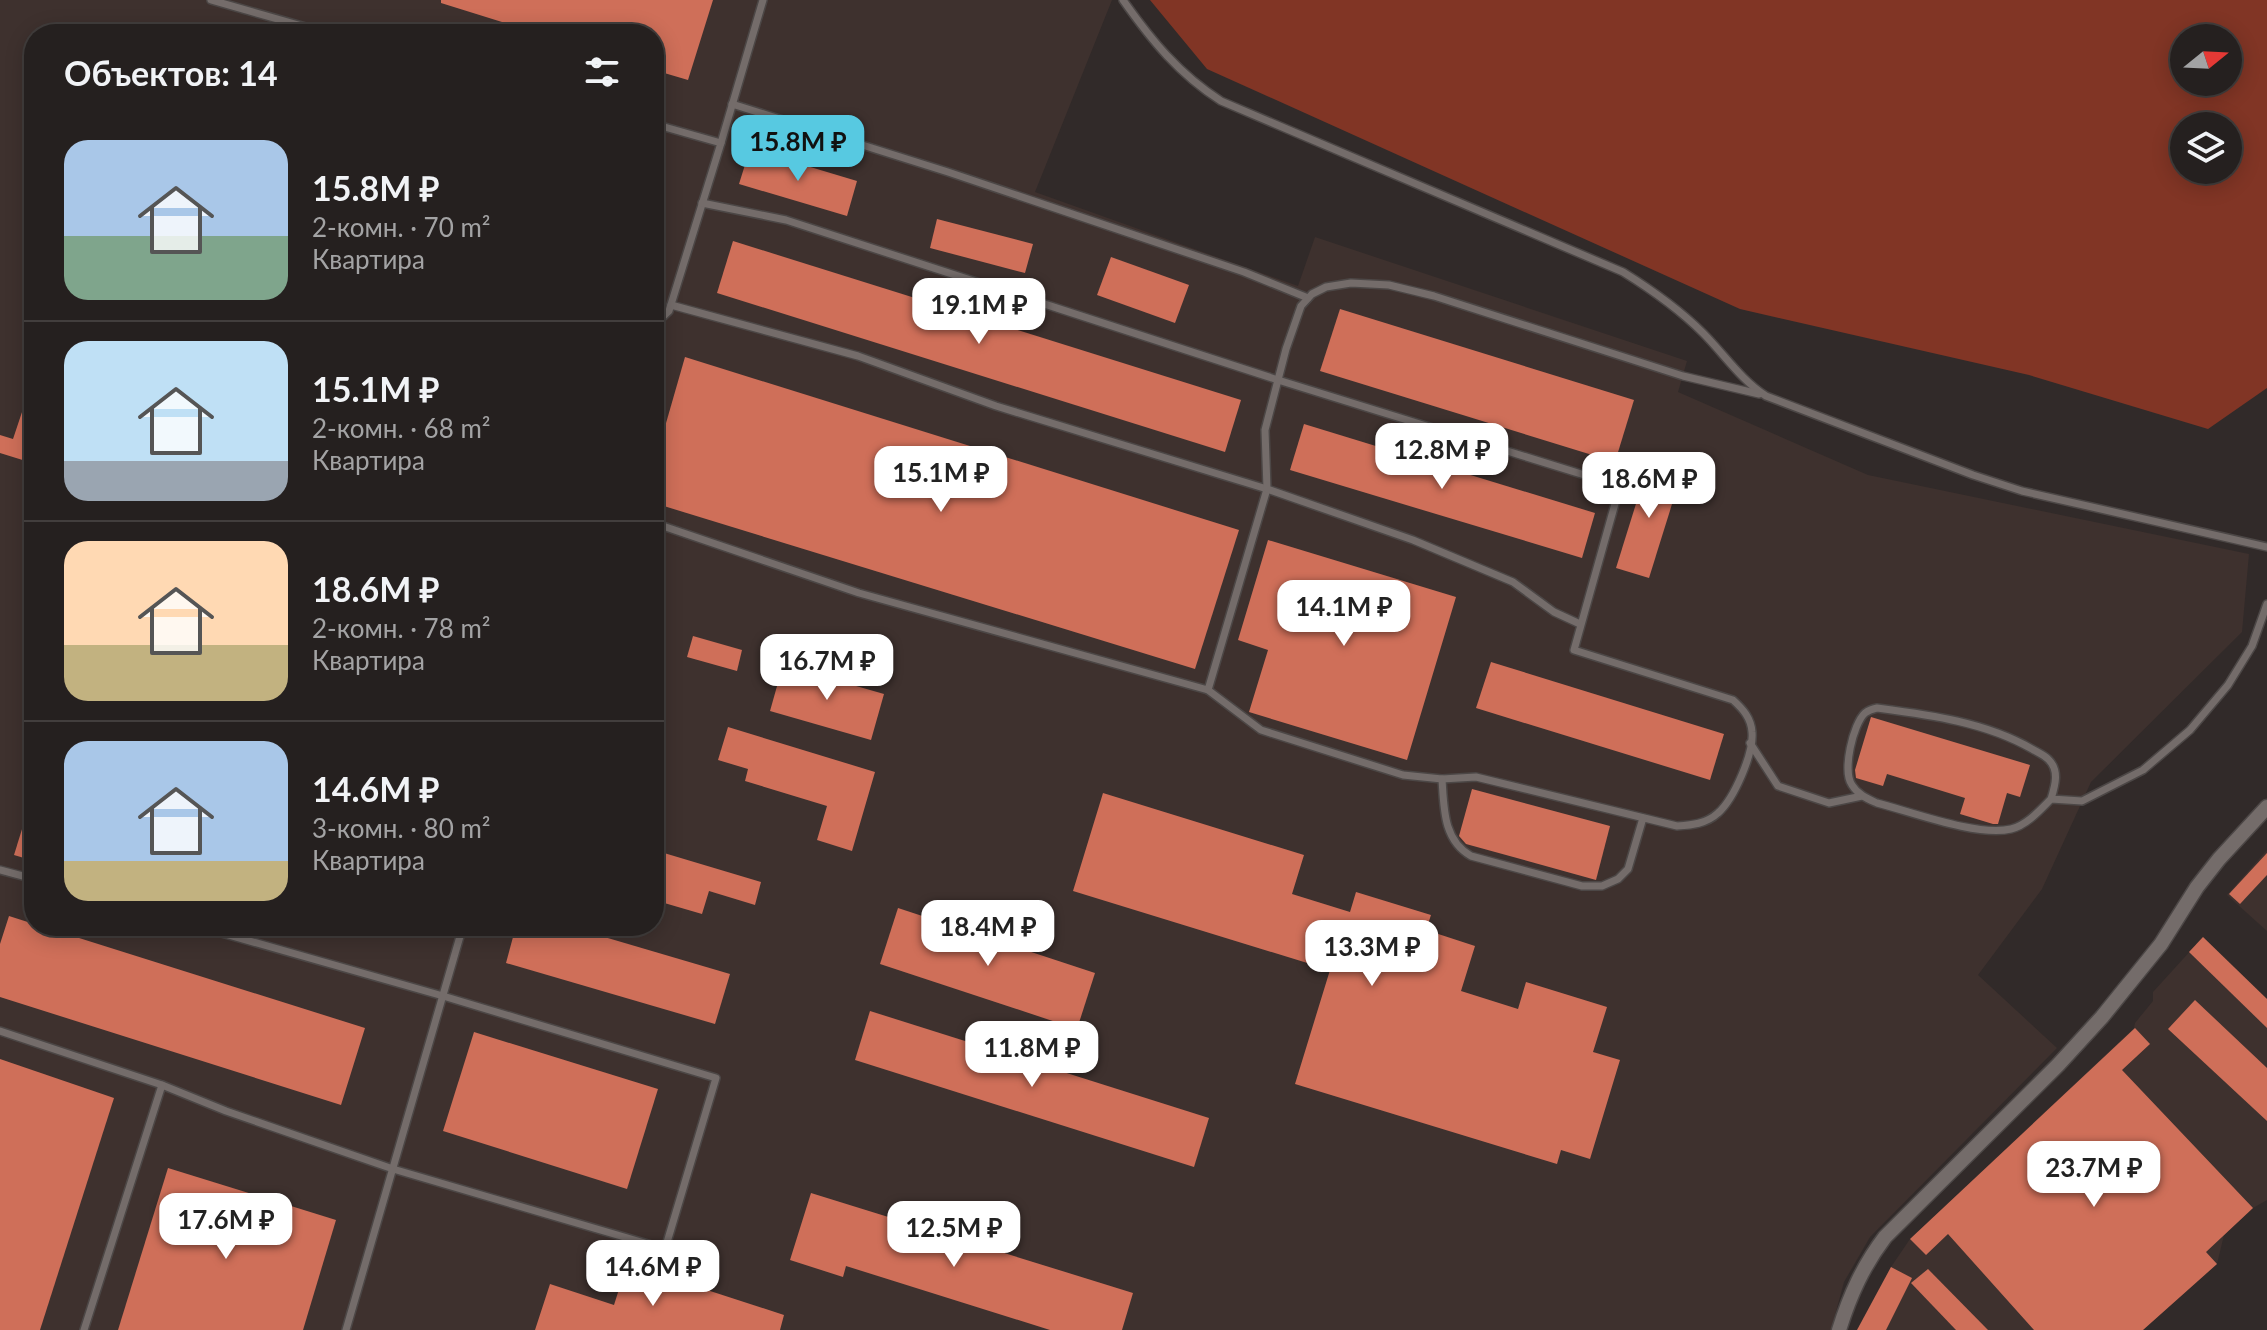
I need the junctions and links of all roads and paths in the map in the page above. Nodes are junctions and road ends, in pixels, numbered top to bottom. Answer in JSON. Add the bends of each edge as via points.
{"nodes":[{"id":1,"x":211,"y":0,"type":"edge"},
{"id":2,"x":763,"y":0,"type":"edge"},
{"id":3,"x":1123,"y":0,"type":"edge"},
{"id":4,"x":295,"y":24,"type":"edge"},
{"id":5,"x":732,"y":104,"type":"junction"},
{"id":6,"x":664,"y":127,"type":"edge"},
{"id":7,"x":721,"y":143,"type":"junction"},
{"id":8,"x":702,"y":203,"type":"junction"},
{"id":9,"x":1308,"y":298,"type":"junction"},
{"id":10,"x":671,"y":305,"type":"junction"},
{"id":11,"x":664,"y":316,"type":"edge"},
{"id":12,"x":1278,"y":380,"type":"junction"},
{"id":13,"x":1766,"y":396,"type":"junction"},
{"id":14,"x":1267,"y":489,"type":"junction"},
{"id":15,"x":664,"y":526,"type":"edge"},
{"id":16,"x":2267,"y":547,"type":"edge"},
{"id":17,"x":2267,"y":604,"type":"edge"},
{"id":18,"x":1580,"y":624,"type":"junction"},
{"id":19,"x":1208,"y":690,"type":"junction"},
{"id":20,"x":1750,"y":743,"type":"junction"},
{"id":21,"x":1442,"y":779,"type":"junction"},
{"id":22,"x":1862,"y":796,"type":"junction"},
{"id":23,"x":2051,"y":799,"type":"junction"},
{"id":24,"x":2267,"y":807,"type":"edge"},
{"id":25,"x":1643,"y":818,"type":"junction"},
{"id":26,"x":0,"y":870,"type":"edge"},
{"id":27,"x":24,"y":876,"type":"edge"},
{"id":28,"x":232,"y":936,"type":"edge"},
{"id":29,"x":460,"y":936,"type":"edge"},
{"id":30,"x":443,"y":996,"type":"junction"},
{"id":31,"x":0,"y":1031,"type":"edge"},
{"id":32,"x":162,"y":1085,"type":"junction"},
{"id":33,"x":393,"y":1169,"type":"junction"},
{"id":34,"x":84,"y":1330,"type":"edge"},
{"id":35,"x":346,"y":1330,"type":"edge"},
{"id":36,"x":1839,"y":1330,"type":"edge"}],
"edges":[{"from":1,"to":4,"type":"lane"},
{"from":2,"to":5,"type":"lane"},
{"from":3,"to":13,"type":"lane","via":[[1183,74],[1221,101],[1623,272],[1665,299]]},
{"from":5,"to":7,"type":"lane"},
{"from":5,"to":9,"type":"lane","via":[[1170,247]]},
{"from":6,"to":7,"type":"lane"},
{"from":7,"to":8,"type":"lane"},
{"from":8,"to":10,"type":"lane"},
{"from":8,"to":12,"type":"lane","via":[[786,220]]},
{"from":9,"to":12,"type":"lane"},
{"from":9,"to":13,"type":"lane","via":[[1326,287],[1389,285],[1683,376]]},
{"from":10,"to":11,"type":"lane"},
{"from":10,"to":14,"type":"lane","via":[[858,356],[996,406]]},
{"from":12,"to":14,"type":"lane","via":[[1265,430]]},
{"from":12,"to":18,"type":"lane","via":[[1620,486]]},
{"from":13,"to":16,"type":"lane","via":[[2022,491]]},
{"from":14,"to":18,"type":"lane","via":[[1513,582]]},
{"from":14,"to":19,"type":"lane"},
{"from":15,"to":19,"type":"lane","via":[[859,593]]},
{"from":17,"to":23,"type":"lane","via":[[2252,646],[2190,730],[2143,770],[2082,801]]},
{"from":18,"to":20,"type":"lane","via":[[1574,650],[1733,700],[1745,711]]},
{"from":19,"to":21,"type":"lane","via":[[1261,730],[1403,775]]},
{"from":20,"to":22,"type":"lane","via":[[1778,786],[1829,803]]},
{"from":20,"to":25,"type":"lane","via":[[1733,794],[1718,813],[1699,824],[1677,826]]},
{"from":21,"to":25,"type":"lane","via":[[1476,777]]},
{"from":21,"to":25,"type":"lane","via":[[1448,827],[1460,850],[1582,886],[1602,886],[1628,869]]},
{"from":22,"to":23,"type":"lane","via":[[1987,830],[2014,829]]},
{"from":22,"to":23,"type":"lane","via":[[1850,784],[1847,771],[1851,746],[1860,719],[1877,708],[1961,721],[2016,740],[2054,767]]},
{"from":24,"to":36,"type":"street","via":[[2197,887],[2161,944],[2102,1017],[1885,1237],[1858,1278]]},
{"from":26,"to":27,"type":"lane"},
{"from":28,"to":30,"type":"lane"},
{"from":29,"to":30,"type":"lane"},
{"from":30,"to":33,"type":"lane"},
{"from":30,"to":33,"type":"lane","via":[[716,1078],[665,1249]]},
{"from":31,"to":32,"type":"lane"},
{"from":32,"to":33,"type":"lane"},
{"from":32,"to":34,"type":"lane"},
{"from":33,"to":35,"type":"lane"}]}
